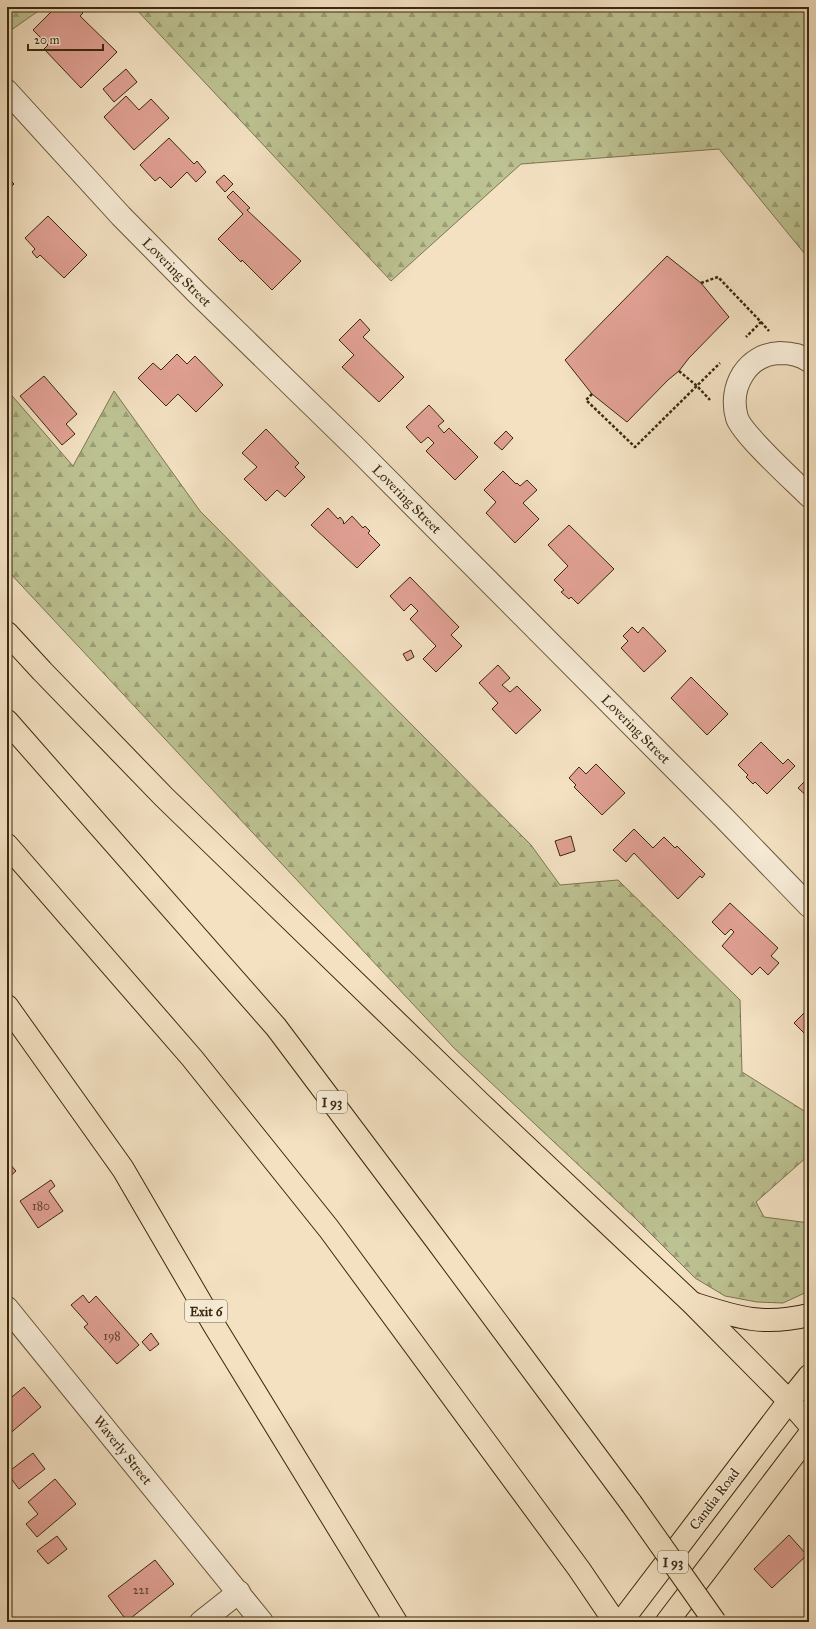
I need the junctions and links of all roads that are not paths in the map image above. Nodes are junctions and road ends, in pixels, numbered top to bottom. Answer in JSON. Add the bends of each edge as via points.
{"nodes":[{"id":1,"x":7,"y":91,"type":"edge"},
{"id":2,"x":809,"y":361,"type":"edge"},
{"id":3,"x":809,"y":496,"type":"edge"},
{"id":4,"x":7,"y":633,"type":"edge"},
{"id":5,"x":7,"y":721,"type":"edge"},
{"id":6,"x":7,"y":845,"type":"edge"},
{"id":7,"x":809,"y":906,"type":"edge"},
{"id":8,"x":7,"y":1006,"type":"edge"},
{"id":9,"x":692,"y":1303,"type":"junction"},
{"id":10,"x":7,"y":1308,"type":"edge"},
{"id":11,"x":809,"y":1315,"type":"edge"},
{"id":12,"x":809,"y":1376,"type":"edge"},
{"id":13,"x":788,"y":1401,"type":"junction"},
{"id":14,"x":809,"y":1424,"type":"edge"},
{"id":15,"x":809,"y":1436,"type":"edge"},
{"id":16,"x":239,"y":1592,"type":"junction"},
{"id":17,"x":201,"y":1622,"type":"edge"},
{"id":18,"x":262,"y":1622,"type":"edge"},
{"id":19,"x":396,"y":1622,"type":"edge"},
{"id":20,"x":615,"y":1622,"type":"edge"},
{"id":21,"x":621,"y":1622,"type":"edge"},
{"id":22,"x":667,"y":1622,"type":"edge"},
{"id":23,"x":715,"y":1622,"type":"edge"}],
"edges":[{"from":1,"to":7,"type":"street","name":"Lovering Street","via":[[121,216],[719,812]]},
{"from":2,"to":3,"type":"street","via":[[788,353],[771,353],[756,360],[743,371],[736,386],[734,403],[738,419],[746,432]]},
{"from":4,"to":9,"type":"main road","via":[[164,797]]},
{"from":5,"to":23,"type":"main road","number":"I 93","bridge":true,"via":[[276,1027],[631,1503]]},
{"from":6,"to":20,"type":"main road","via":[[192,1058],[319,1216],[579,1569]]},
{"from":8,"to":19,"type":"main road","number":"Exit 6","via":[[123,1169],[218,1332]]},
{"from":9,"to":11,"type":"main road","via":[[753,1320],[791,1320]]},
{"from":9,"to":13,"type":"main road"},
{"from":10,"to":16,"type":"street","name":"Waverly Street"},
{"from":12,"to":13,"type":"main road","name":"Candia Road"},
{"from":13,"to":14,"type":"main road"},
{"from":13,"to":21,"type":"main road","name":"Candia Road"},
{"from":15,"to":22,"type":"main road"},
{"from":16,"to":17,"type":"street"},
{"from":16,"to":18,"type":"street","name":"Waverly Street"}]}
